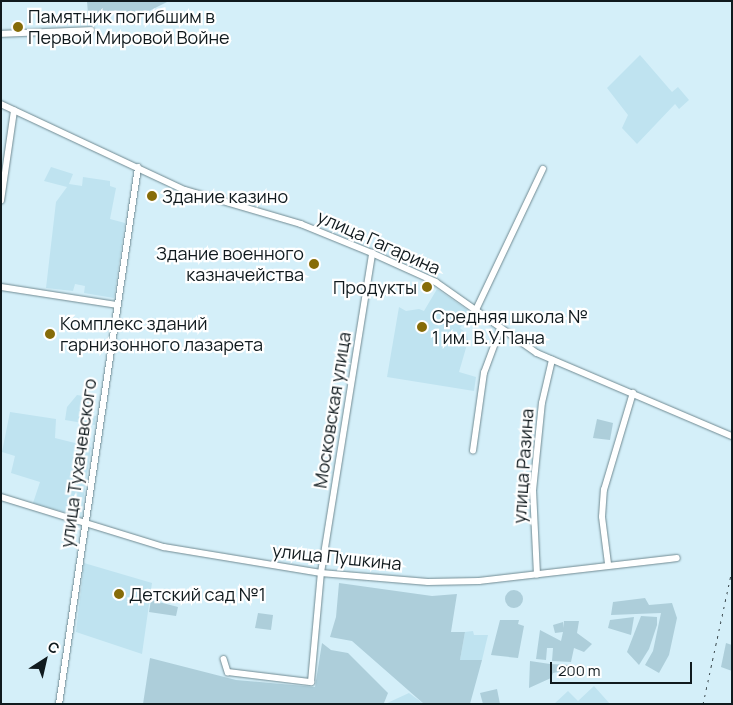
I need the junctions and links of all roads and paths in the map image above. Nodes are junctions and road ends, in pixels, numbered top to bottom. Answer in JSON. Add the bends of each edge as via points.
{"nodes":[{"id":1,"x":90,"y":30,"type":"dead end"},
{"id":2,"x":1,"y":34,"type":"edge"},
{"id":3,"x":1,"y":104,"type":"edge"},
{"id":4,"x":14,"y":110,"type":"junction"},
{"id":5,"x":138,"y":168,"type":"junction"},
{"id":6,"x":543,"y":169,"type":"dead end"},
{"id":7,"x":3,"y":177,"type":"edge"},
{"id":8,"x":1,"y":200,"type":"edge"},
{"id":9,"x":372,"y":252,"type":"junction"},
{"id":10,"x":1,"y":287,"type":"edge"},
{"id":11,"x":117,"y":305,"type":"junction"},
{"id":12,"x":475,"y":312,"type":"junction"},
{"id":13,"x":500,"y":330,"type":"junction"},
{"id":14,"x":552,"y":360,"type":"junction"},
{"id":15,"x":633,"y":393,"type":"junction"},
{"id":16,"x":732,"y":436,"type":"edge"},
{"id":17,"x":473,"y":451,"type":"dead end"},
{"id":18,"x":1,"y":497,"type":"edge"},
{"id":19,"x":84,"y":523,"type":"junction"},
{"id":20,"x":677,"y":558,"type":"dead end"},
{"id":21,"x":608,"y":564,"type":"junction"},
{"id":22,"x":321,"y":572,"type":"junction"},
{"id":23,"x":537,"y":575,"type":"junction"},
{"id":24,"x":224,"y":659,"type":"dead end"},
{"id":25,"x":59,"y":704,"type":"edge"}],
"edges":[{"from":1,"to":2,"type":"street"},
{"from":3,"to":4,"type":"street","name":"улица Гагарина"},
{"from":4,"to":5,"type":"street","name":"улица Гагарина"},
{"from":4,"to":7,"type":"street"},
{"from":5,"to":9,"type":"street","name":"улица Гагарина","via":[[185,190],[302,224]]},
{"from":5,"to":11,"type":"street","name":"улица Тухачевского"},
{"from":6,"to":12,"type":"street"},
{"from":7,"to":8,"type":"street"},
{"from":9,"to":12,"type":"street","name":"улица Гагарина","via":[[436,282]]},
{"from":9,"to":22,"type":"street","name":"Московская улица"},
{"from":10,"to":11,"type":"street"},
{"from":11,"to":19,"type":"street","name":"улица Тухачевского"},
{"from":12,"to":13,"type":"street","name":"улица Гагарина"},
{"from":13,"to":14,"type":"street","name":"улица Гагарина"},
{"from":13,"to":17,"type":"street","via":[[484,373]]},
{"from":14,"to":15,"type":"street","name":"улица Гагарина"},
{"from":14,"to":23,"type":"street","name":"улица Разина","via":[[546,381],[533,491]]},
{"from":15,"to":16,"type":"street","name":"улица Гагарина"},
{"from":15,"to":21,"type":"street","via":[[604,490],[602,517]]},
{"from":18,"to":19,"type":"street","name":"улица Пушкина"},
{"from":19,"to":22,"type":"street","name":"улица Пушкина","via":[[164,547]]},
{"from":19,"to":25,"type":"street","name":"улица Тухачевского"},
{"from":20,"to":21,"type":"street","name":"улица Пушкина"},
{"from":21,"to":23,"type":"street","name":"улица Пушкина"},
{"from":22,"to":23,"type":"street","name":"улица Пушкина","via":[[428,582]]},
{"from":22,"to":24,"type":"street","name":"Московская улица","via":[[311,682],[228,672]]}]}
